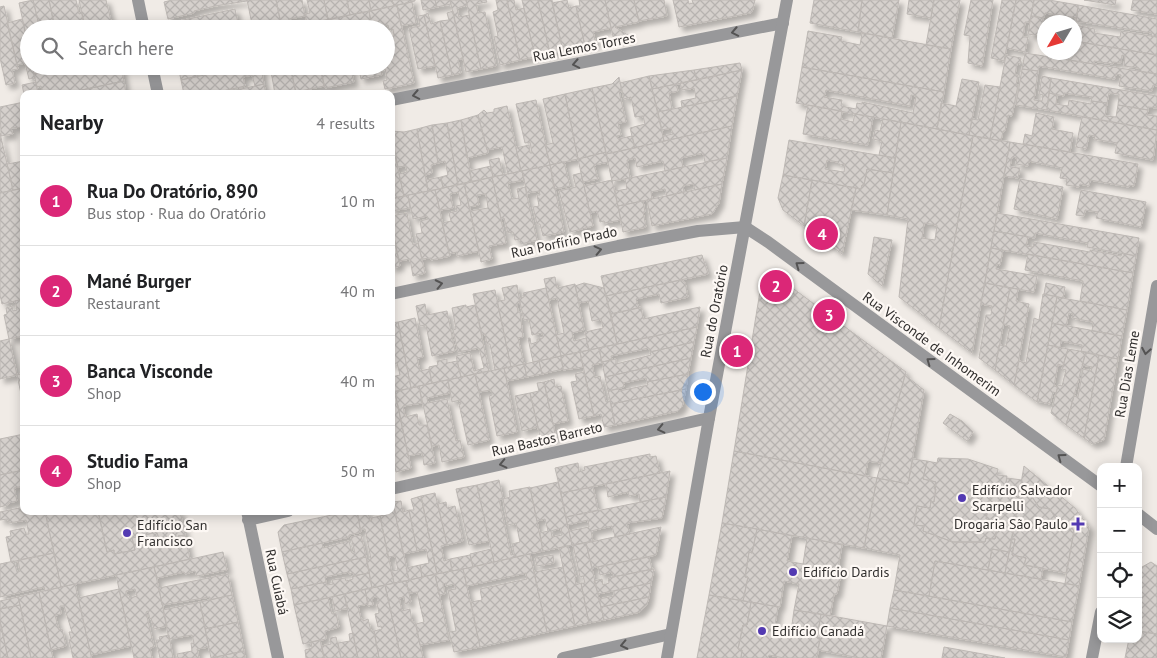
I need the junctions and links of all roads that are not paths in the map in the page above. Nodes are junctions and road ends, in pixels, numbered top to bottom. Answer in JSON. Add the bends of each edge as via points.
{"nodes":[{"id":1,"x":138,"y":0,"type":"edge"},
{"id":2,"x":787,"y":0,"type":"edge"},
{"id":3,"x":142,"y":20,"type":"edge"},
{"id":4,"x":783,"y":23,"type":"junction"},
{"id":5,"x":154,"y":75,"type":"edge"},
{"id":6,"x":157,"y":90,"type":"edge"},
{"id":7,"x":395,"y":99,"type":"edge"},
{"id":8,"x":745,"y":227,"type":"junction"},
{"id":9,"x":1157,"y":286,"type":"edge"},
{"id":10,"x":395,"y":293,"type":"edge"},
{"id":11,"x":709,"y":418,"type":"junction"},
{"id":12,"x":1127,"y":463,"type":"edge"},
{"id":13,"x":1097,"y":483,"type":"edge"},
{"id":14,"x":395,"y":488,"type":"edge"},
{"id":15,"x":247,"y":516,"type":"edge"},
{"id":16,"x":1142,"y":517,"type":"edge"},
{"id":17,"x":1157,"y":529,"type":"edge"},
{"id":18,"x":1097,"y":632,"type":"edge"},
{"id":19,"x":671,"y":634,"type":"junction"},
{"id":20,"x":278,"y":658,"type":"edge"},
{"id":21,"x":563,"y":658,"type":"edge"},
{"id":22,"x":667,"y":658,"type":"edge"},
{"id":23,"x":1092,"y":658,"type":"edge"}],
"edges":[{"from":1,"to":3,"type":"street"},
{"from":2,"to":4,"type":"street","name":"Rua do Oratório"},
{"from":4,"to":7,"type":"street","name":"Rua Lemos Torres","one_way":true},
{"from":4,"to":8,"type":"street","name":"Rua do Oratório"},
{"from":5,"to":6,"type":"street"},
{"from":10,"to":8,"type":"street","name":"Rua Porfírio Prado","one_way":true,"via":[[618,246],[698,231]]},
{"from":8,"to":11,"type":"street","name":"Rua do Oratório"},
{"from":13,"to":8,"type":"street","name":"Rua Visconde de Inhomerim","one_way":true},
{"from":9,"to":12,"type":"street","name":"Rua Dias Leme","one_way":true},
{"from":11,"to":14,"type":"street","name":"Rua Bastos Barreto","one_way":true},
{"from":11,"to":19,"type":"street","name":"Rua do Oratório"},
{"from":15,"to":20,"type":"street","name":"Rua Cuiabá"},
{"from":16,"to":17,"type":"street"},
{"from":18,"to":23,"type":"street"},
{"from":19,"to":21,"type":"street","one_way":true},
{"from":19,"to":22,"type":"street","name":"Rua do Oratório"}]}
